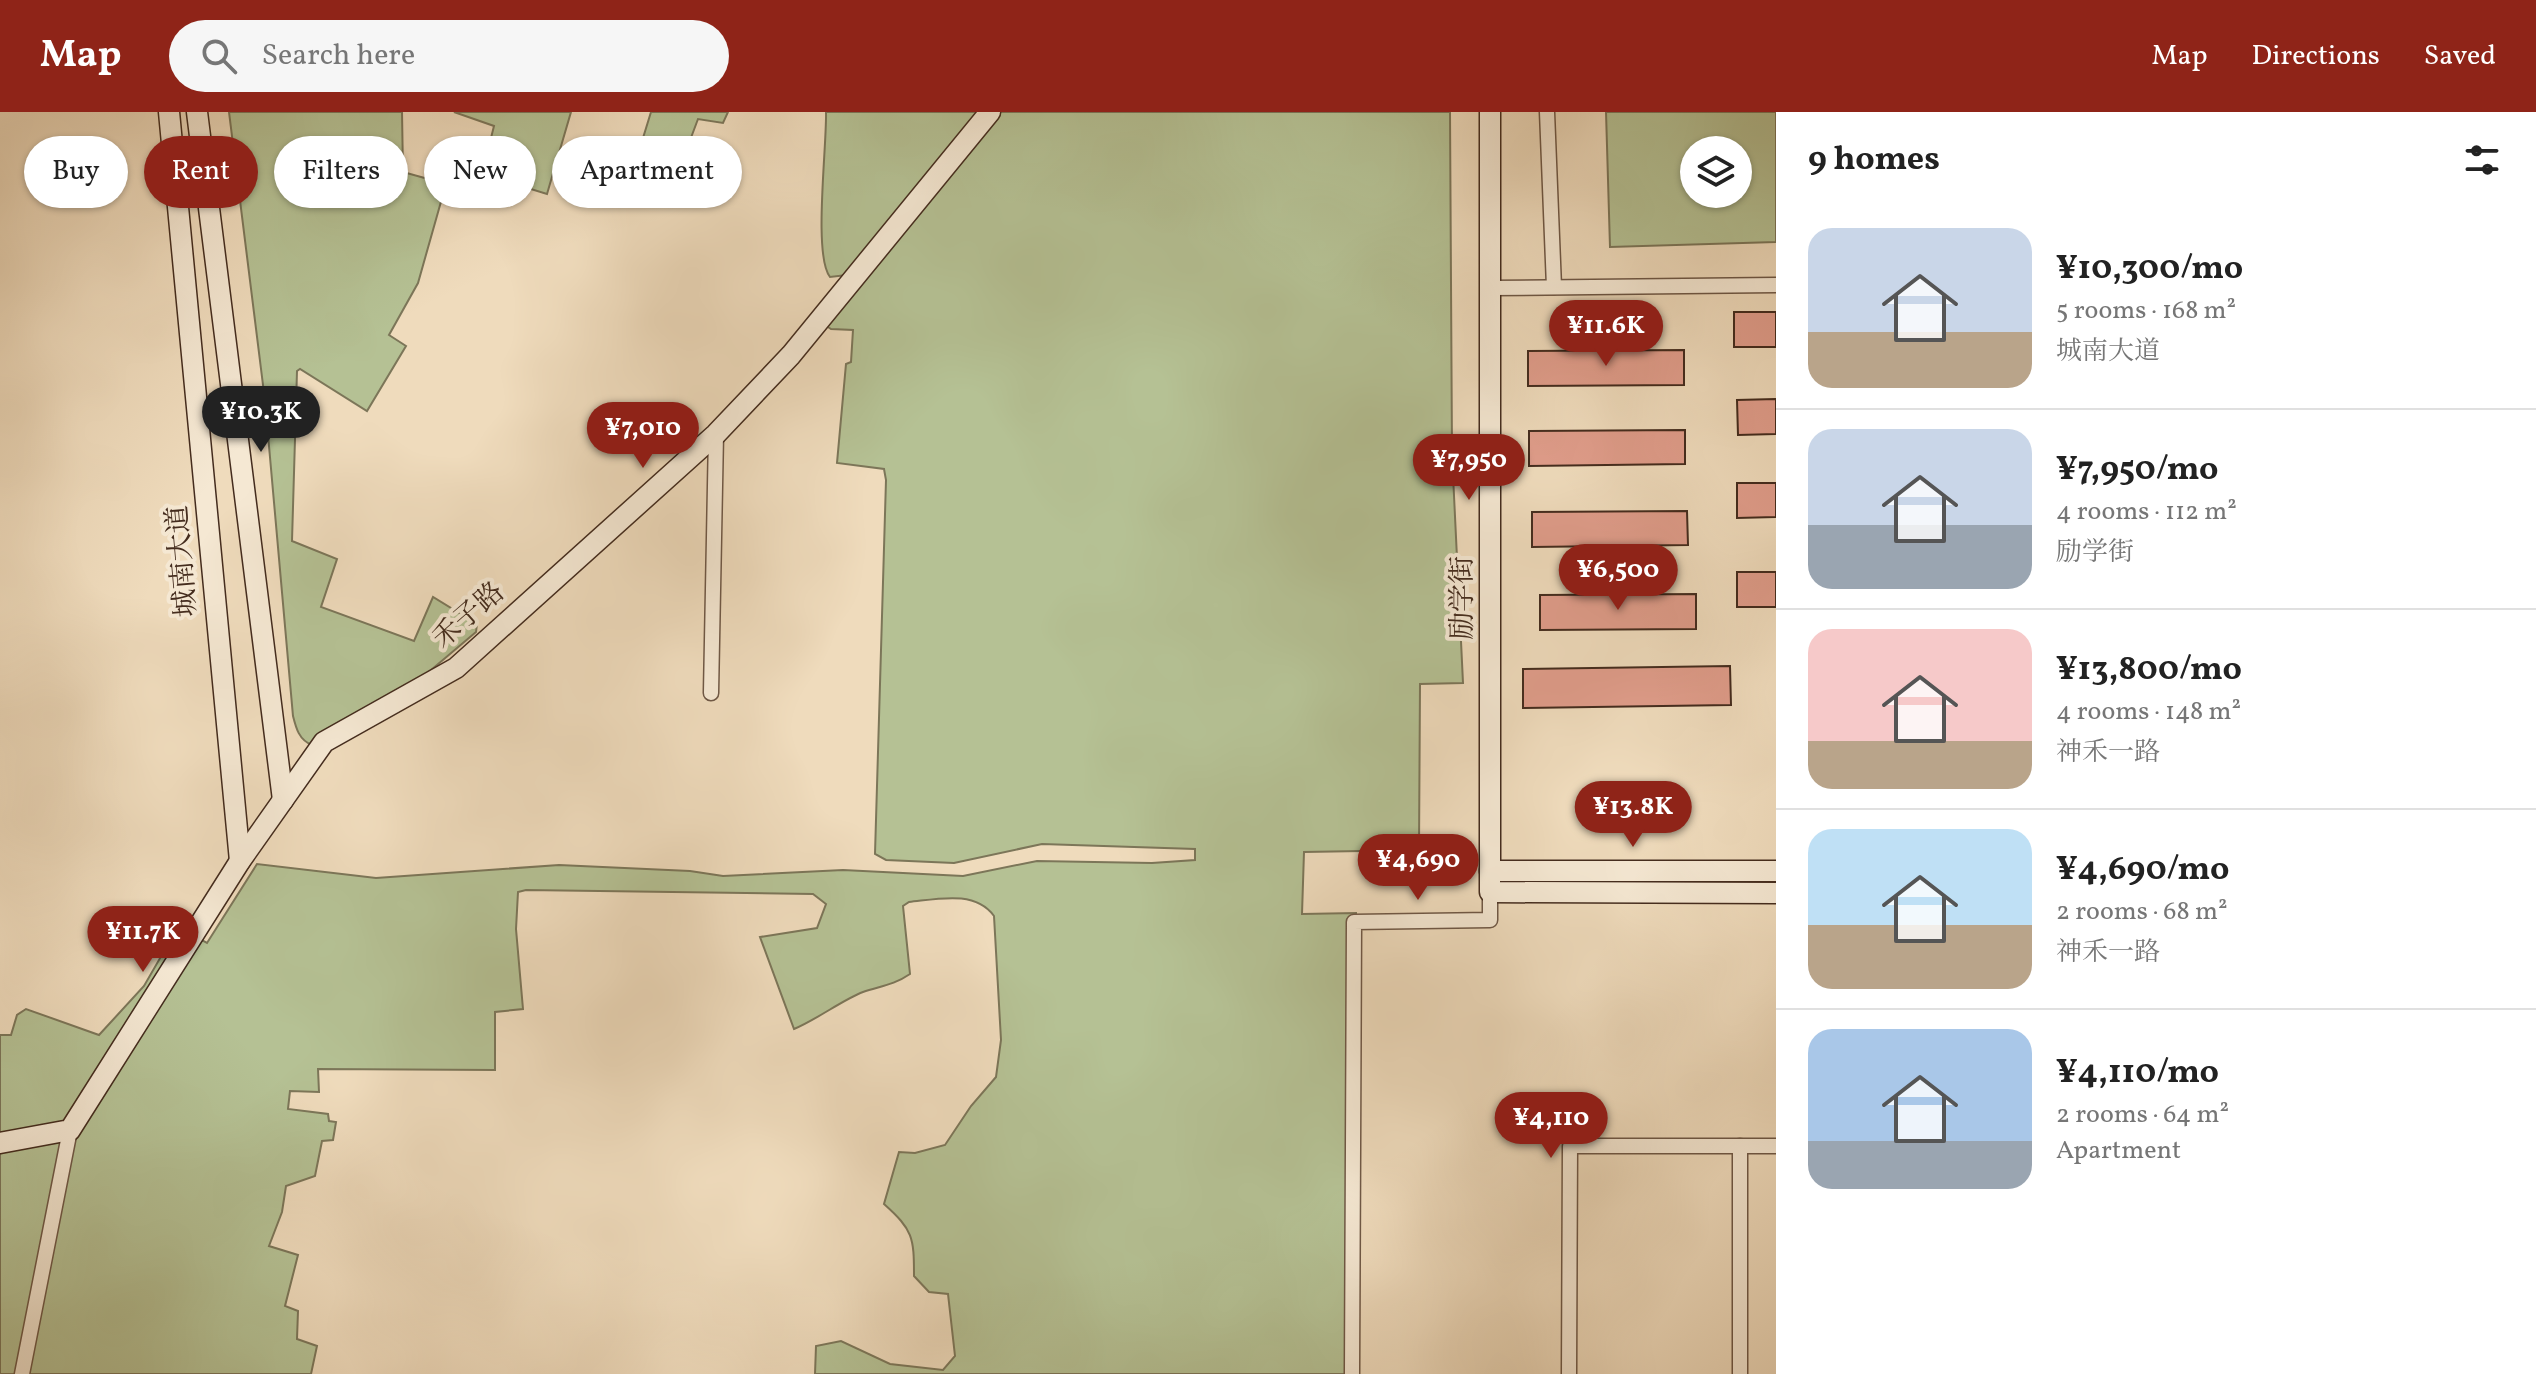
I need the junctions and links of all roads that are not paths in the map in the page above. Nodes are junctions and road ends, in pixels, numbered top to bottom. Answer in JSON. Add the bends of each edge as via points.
{"nodes":[{"id":1,"x":169,"y":112,"type":"edge"},
{"id":2,"x":197,"y":112,"type":"edge"},
{"id":3,"x":990,"y":112,"type":"edge"},
{"id":4,"x":1490,"y":112,"type":"edge"},
{"id":5,"x":1547,"y":112,"type":"edge"},
{"id":6,"x":1776,"y":285,"type":"edge"},
{"id":7,"x":1554,"y":287,"type":"junction"},
{"id":8,"x":1491,"y":288,"type":"junction"},
{"id":9,"x":716,"y":434,"type":"junction"},
{"id":10,"x":711,"y":693,"type":"dead end"},
{"id":11,"x":283,"y":800,"type":"junction"},
{"id":12,"x":240,"y":861,"type":"junction"},
{"id":13,"x":1776,"y":871,"type":"edge"},
{"id":14,"x":1490,"y":882,"type":"junction"},
{"id":15,"x":1776,"y":893,"type":"edge"},
{"id":16,"x":70,"y":1130,"type":"junction"},
{"id":17,"x":0,"y":1143,"type":"edge"},
{"id":18,"x":1740,"y":1146,"type":"junction"},
{"id":19,"x":1776,"y":1146,"type":"edge"},
{"id":20,"x":22,"y":1374,"type":"edge"},
{"id":21,"x":1352,"y":1374,"type":"edge"},
{"id":22,"x":1569,"y":1374,"type":"edge"},
{"id":23,"x":1740,"y":1374,"type":"edge"}],
"edges":[{"from":1,"to":12,"type":"main road","name":"城南大道"},
{"from":2,"to":11,"type":"main road"},
{"from":3,"to":9,"type":"main road","name":"禾子路","via":[[811,331]]},
{"from":4,"to":8,"type":"main road","name":"励学街"},
{"from":5,"to":7,"type":"street"},
{"from":6,"to":7,"type":"street"},
{"from":7,"to":8,"type":"street"},
{"from":8,"to":14,"type":"main road","name":"励学街"},
{"from":9,"to":10,"type":"street"},
{"from":9,"to":11,"type":"main road","name":"禾子路","via":[[456,668],[324,742]]},
{"from":11,"to":12,"type":"main road","name":"禾子路"},
{"from":12,"to":16,"type":"main road","name":"禾子路"},
{"from":13,"to":14,"type":"main road"},
{"from":14,"to":15,"type":"main road"},
{"from":14,"to":21,"type":"street","via":[[1490,920],[1354,922]]},
{"from":16,"to":17,"type":"main road"},
{"from":16,"to":20,"type":"street"},
{"from":18,"to":19,"type":"street"},
{"from":18,"to":22,"type":"street","via":[[1570,1146]]},
{"from":18,"to":23,"type":"street"}]}
